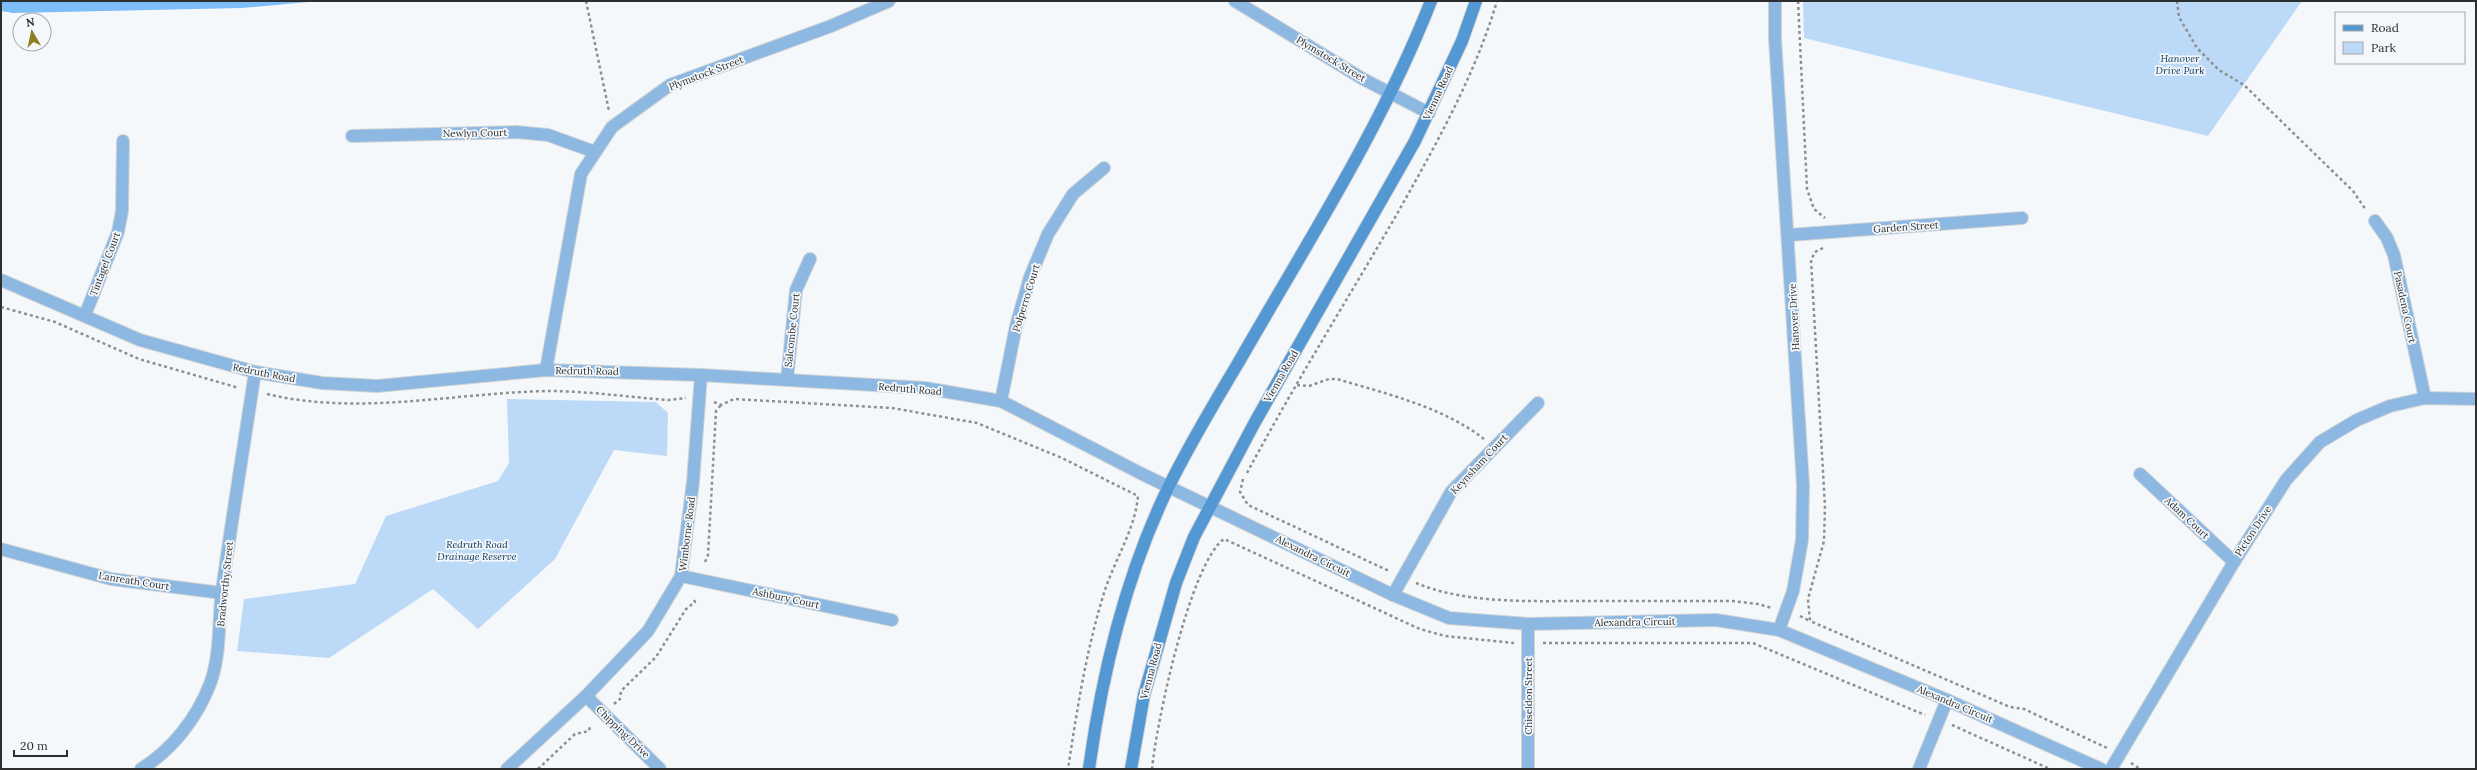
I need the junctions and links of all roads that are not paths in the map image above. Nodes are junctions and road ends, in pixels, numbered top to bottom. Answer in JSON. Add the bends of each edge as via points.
{"nodes":[{"id":1,"x":890,"y":1,"type":"edge"},
{"id":2,"x":1235,"y":1,"type":"edge"},
{"id":3,"x":1430,"y":1,"type":"edge"},
{"id":4,"x":1476,"y":1,"type":"edge"},
{"id":5,"x":1775,"y":1,"type":"edge"},
{"id":6,"x":1391,"y":93,"type":"junction"},
{"id":7,"x":1429,"y":113,"type":"junction"},
{"id":8,"x":352,"y":136,"type":"dead end"},
{"id":9,"x":123,"y":141,"type":"dead end"},
{"id":10,"x":595,"y":152,"type":"junction"},
{"id":11,"x":1104,"y":168,"type":"dead end"},
{"id":12,"x":2022,"y":218,"type":"dead end"},
{"id":13,"x":2375,"y":221,"type":"road end"},
{"id":14,"x":1789,"y":235,"type":"junction"},
{"id":15,"x":810,"y":259,"type":"dead end"},
{"id":16,"x":1,"y":280,"type":"edge"},
{"id":17,"x":84,"y":315,"type":"junction"},
{"id":18,"x":546,"y":370,"type":"junction"},
{"id":19,"x":255,"y":372,"type":"junction"},
{"id":20,"x":700,"y":375,"type":"junction"},
{"id":21,"x":787,"y":380,"type":"junction"},
{"id":22,"x":2425,"y":398,"type":"junction"},
{"id":23,"x":2476,"y":399,"type":"edge"},
{"id":24,"x":1001,"y":401,"type":"junction"},
{"id":25,"x":1538,"y":403,"type":"dead end"},
{"id":26,"x":2140,"y":474,"type":"dead end"},
{"id":27,"x":1169,"y":487,"type":"junction"},
{"id":28,"x":1209,"y":506,"type":"junction"},
{"id":29,"x":1,"y":549,"type":"edge"},
{"id":30,"x":2234,"y":562,"type":"junction"},
{"id":31,"x":681,"y":576,"type":"junction"},
{"id":32,"x":222,"y":593,"type":"junction"},
{"id":33,"x":1393,"y":595,"type":"junction"},
{"id":34,"x":892,"y":620,"type":"dead end"},
{"id":35,"x":1528,"y":624,"type":"junction"},
{"id":36,"x":1779,"y":630,"type":"junction"},
{"id":37,"x":586,"y":696,"type":"junction"},
{"id":38,"x":1947,"y":700,"type":"junction"},
{"id":39,"x":141,"y":769,"type":"edge"},
{"id":40,"x":507,"y":769,"type":"edge"},
{"id":41,"x":660,"y":769,"type":"edge"},
{"id":42,"x":1089,"y":769,"type":"edge"},
{"id":43,"x":1131,"y":769,"type":"edge"},
{"id":44,"x":1528,"y":769,"type":"edge"},
{"id":45,"x":1919,"y":769,"type":"edge"},
{"id":46,"x":2101,"y":769,"type":"edge"},
{"id":47,"x":2111,"y":769,"type":"edge"}],
"edges":[{"from":1,"to":10,"type":"street","name":"Plymstock Street","via":[[831,26],[670,84],[612,127]]},
{"from":2,"to":6,"type":"street","name":"Plymstock Street","via":[[1363,79]]},
{"from":3,"to":6,"type":"main road","via":[[1413,47]]},
{"from":4,"to":7,"type":"main road","name":"Vienna Road","via":[[1462,41]]},
{"from":5,"to":14,"type":"street","name":"Hanover Drive","via":[[1775,39]]},
{"from":6,"to":7,"type":"street","name":"Plymstock Street"},
{"from":6,"to":27,"type":"main road"},
{"from":7,"to":28,"type":"main road","name":"Vienna Road"},
{"from":8,"to":10,"type":"street","name":"Newlyn Court","via":[[516,132],[548,135]]},
{"from":9,"to":17,"type":"street","name":"Tintagel Court","via":[[122,211],[118,232]]},
{"from":10,"to":18,"type":"street","name":"Plymstock Street","via":[[580,174]]},
{"from":11,"to":24,"type":"street","name":"Polperro Court","via":[[1073,194],[1048,234],[1024,298]]},
{"from":12,"to":14,"type":"street","name":"Garden Street"},
{"from":13,"to":22,"type":"street","name":"Pasadena Court","via":[[2387,238],[2394,255]]},
{"from":14,"to":36,"type":"street","name":"Hanover Drive","via":[[1803,485],[1802,540],[1793,591]]},
{"from":15,"to":21,"type":"street","name":"Salcombe Court","via":[[796,290]]},
{"from":16,"to":17,"type":"street","name":"Redruth Road"},
{"from":17,"to":19,"type":"street","name":"Redruth Road","via":[[140,340]]},
{"from":18,"to":19,"type":"street","name":"Redruth Road","via":[[377,386],[322,383]]},
{"from":18,"to":20,"type":"street","name":"Redruth Road"},
{"from":19,"to":32,"type":"street","name":"Bradworthy Street"},
{"from":20,"to":21,"type":"street","name":"Redruth Road"},
{"from":20,"to":31,"type":"street","name":"Wimborne Road","via":[[693,482]]},
{"from":21,"to":24,"type":"street","name":"Redruth Road","via":[[926,388]]},
{"from":22,"to":23,"type":"street","name":"Picton Drive"},
{"from":22,"to":30,"type":"street","name":"Picton Drive","via":[[2390,406],[2357,420],[2320,442],[2286,480]]},
{"from":24,"to":27,"type":"street","name":"Redruth Road"},
{"from":25,"to":33,"type":"street","name":"Keynsham Court","via":[[1451,492]]},
{"from":26,"to":30,"type":"street","name":"Adam Court"},
{"from":27,"to":28,"type":"street","name":"Alexandra Circuit"},
{"from":27,"to":42,"type":"main road","via":[[1146,540],[1123,606],[1107,668]]},
{"from":28,"to":33,"type":"street","name":"Alexandra Circuit"},
{"from":28,"to":43,"type":"main road","name":"Vienna Road","via":[[1181,570],[1159,637],[1144,695]]},
{"from":29,"to":32,"type":"street","name":"Lanreath Court","via":[[111,579]]},
{"from":30,"to":47,"type":"street","name":"Picton Drive"},
{"from":31,"to":34,"type":"street","name":"Ashbury Court"},
{"from":31,"to":37,"type":"street","name":"Wimborne Road","via":[[648,631]]},
{"from":32,"to":39,"type":"street","name":"Bradworthy Street","via":[[220,631],[210,683],[193,718],[168,748]]},
{"from":33,"to":35,"type":"street","name":"Alexandra Circuit","via":[[1449,618]]},
{"from":35,"to":36,"type":"street","name":"Alexandra Circuit","via":[[1716,620]]},
{"from":35,"to":44,"type":"street","name":"Chiseldon Street"},
{"from":36,"to":38,"type":"street","name":"Alexandra Circuit"},
{"from":37,"to":40,"type":"street","name":"Wimborne Road"},
{"from":37,"to":41,"type":"street","name":"Chipping Drive"},
{"from":38,"to":45,"type":"street"},
{"from":38,"to":46,"type":"street","name":"Alexandra Circuit"}]}
